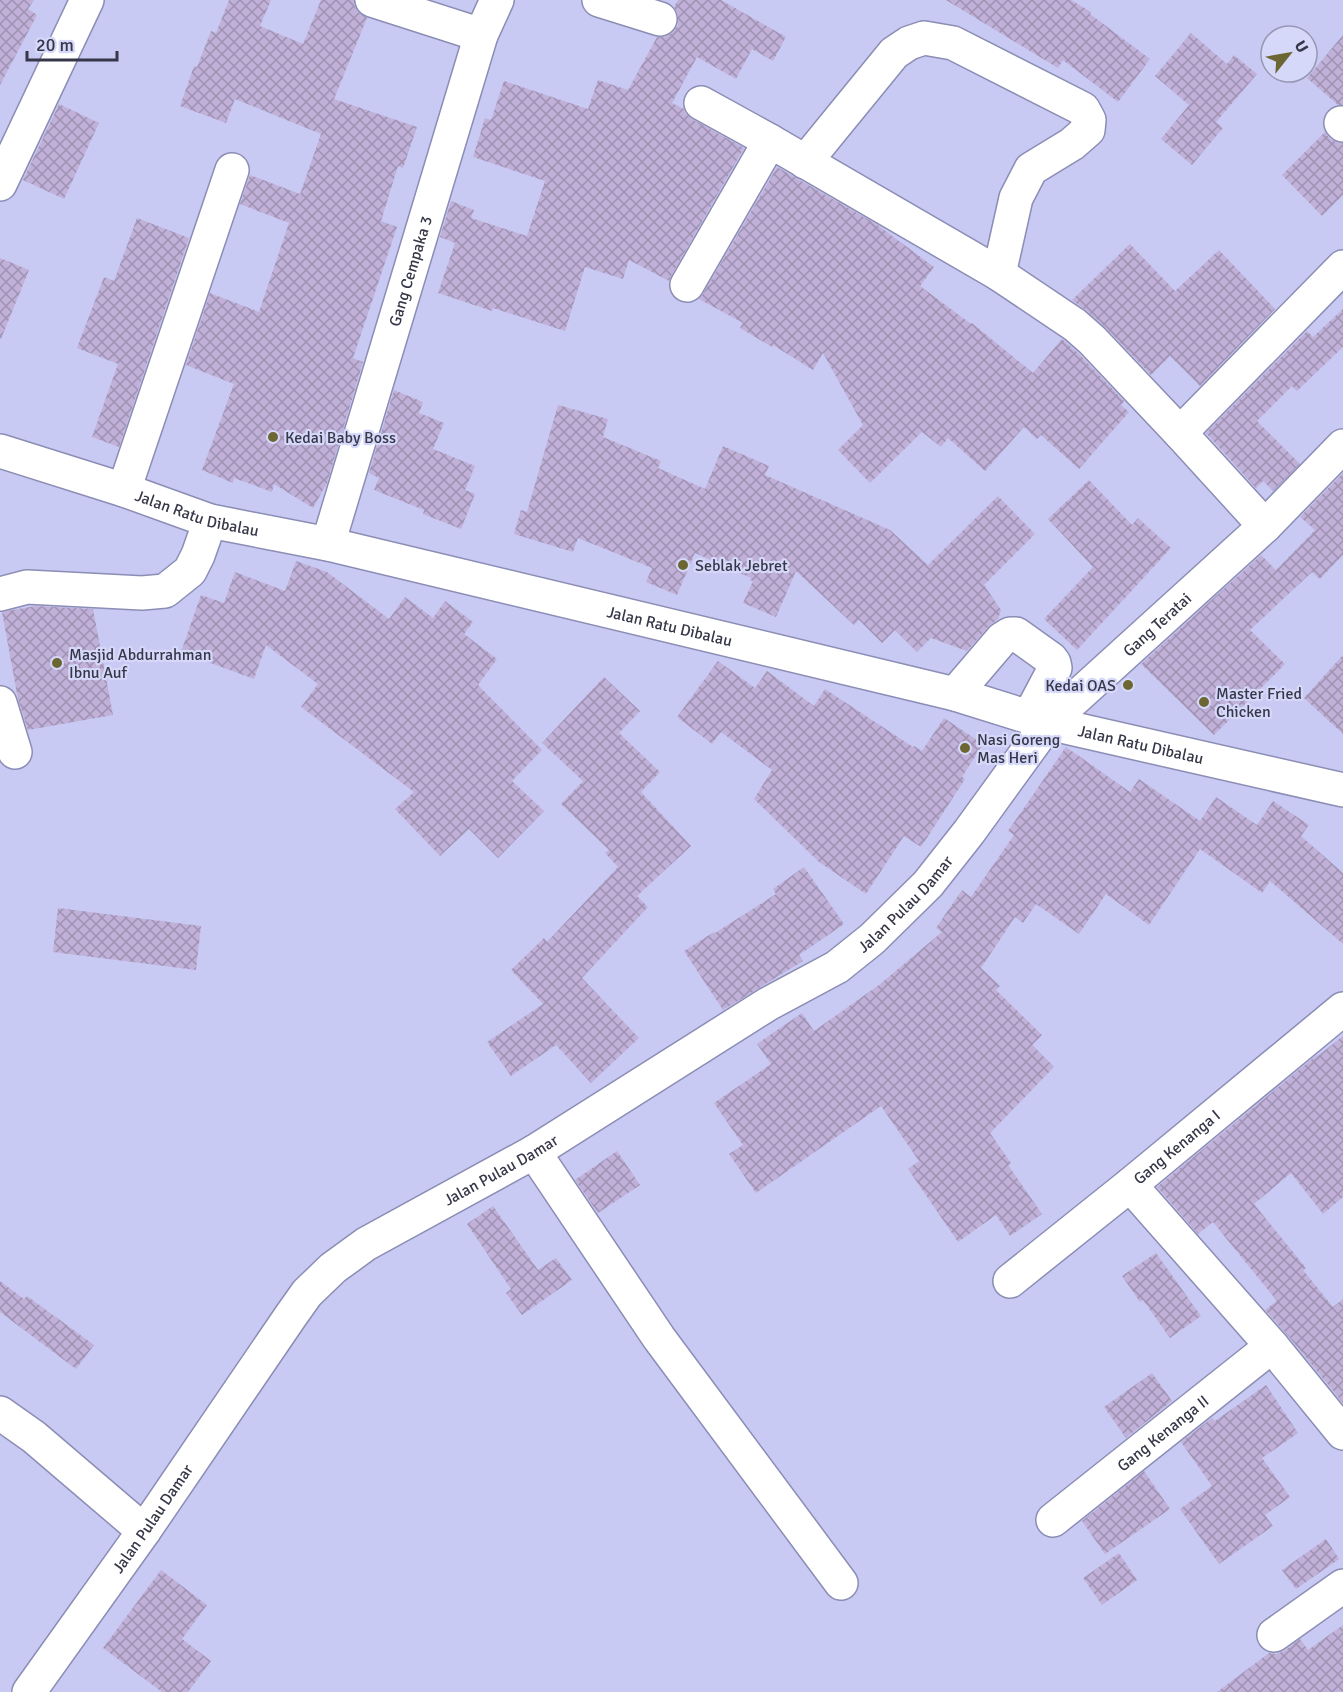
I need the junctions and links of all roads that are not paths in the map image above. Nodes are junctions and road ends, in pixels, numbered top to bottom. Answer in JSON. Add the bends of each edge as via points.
{"nodes":[{"id":1,"x":87,"y":0,"type":"edge"},
{"id":2,"x":372,"y":0,"type":"edge"},
{"id":3,"x":496,"y":0,"type":"edge"},
{"id":4,"x":599,"y":0,"type":"edge"},
{"id":5,"x":660,"y":19,"type":"dead end"},
{"id":6,"x":481,"y":35,"type":"junction"},
{"id":7,"x":702,"y":103,"type":"dead end"},
{"id":8,"x":770,"y":141,"type":"junction"},
{"id":9,"x":805,"y":162,"type":"junction"},
{"id":10,"x":232,"y":170,"type":"dead end"},
{"id":11,"x":0,"y":184,"type":"edge"},
{"id":12,"x":1343,"y":267,"type":"edge"},
{"id":13,"x":999,"y":274,"type":"junction"},
{"id":14,"x":687,"y":285,"type":"dead end"},
{"id":15,"x":1180,"y":433,"type":"junction"},
{"id":16,"x":1343,"y":446,"type":"edge"},
{"id":17,"x":0,"y":451,"type":"edge"},
{"id":18,"x":124,"y":490,"type":"junction"},
{"id":19,"x":210,"y":520,"type":"junction"},
{"id":20,"x":1265,"y":526,"type":"junction"},
{"id":21,"x":328,"y":543,"type":"junction"},
{"id":22,"x":0,"y":594,"type":"edge"},
{"id":23,"x":955,"y":694,"type":"junction"},
{"id":24,"x":0,"y":703,"type":"edge"},
{"id":25,"x":1038,"y":720,"type":"junction"},
{"id":26,"x":15,"y":752,"type":"dead end"},
{"id":27,"x":1343,"y":790,"type":"edge"},
{"id":28,"x":1343,"y":1009,"type":"edge"},
{"id":29,"x":534,"y":1152,"type":"junction"},
{"id":30,"x":1130,"y":1185,"type":"junction"},
{"id":31,"x":1010,"y":1281,"type":"dead end"},
{"id":32,"x":1272,"y":1346,"type":"junction"},
{"id":33,"x":0,"y":1413,"type":"edge"},
{"id":34,"x":1343,"y":1433,"type":"edge"},
{"id":35,"x":1053,"y":1520,"type":"dead end"},
{"id":36,"x":144,"y":1531,"type":"junction"},
{"id":37,"x":841,"y":1583,"type":"dead end"},
{"id":38,"x":1343,"y":1586,"type":"edge"},
{"id":39,"x":1274,"y":1635,"type":"dead end"},
{"id":40,"x":29,"y":1692,"type":"edge"}],
"edges":[{"from":1,"to":11,"type":"street"},
{"from":2,"to":6,"type":"street"},
{"from":3,"to":6,"type":"street","name":"Gang Cempaka 3"},
{"from":4,"to":5,"type":"street"},
{"from":6,"to":21,"type":"street","name":"Gang Cempaka 3"},
{"from":7,"to":8,"type":"street"},
{"from":8,"to":9,"type":"street"},
{"from":8,"to":14,"type":"street"},
{"from":9,"to":13,"type":"street"},
{"from":9,"to":13,"type":"street","via":[[894,53],[924,38],[953,43],[1083,109],[1089,120],[1088,130],[1031,169],[1016,198]]},
{"from":10,"to":18,"type":"street"},
{"from":12,"to":15,"type":"street"},
{"from":13,"to":15,"type":"street","via":[[1075,325]]},
{"from":15,"to":20,"type":"street"},
{"from":16,"to":20,"type":"street","name":"Gang Teratai"},
{"from":17,"to":18,"type":"street","name":"Jalan Ratu Dibalau"},
{"from":18,"to":19,"type":"street","name":"Jalan Ratu Dibalau"},
{"from":19,"to":21,"type":"street","name":"Jalan Ratu Dibalau"},
{"from":19,"to":22,"type":"street","via":[[190,571],[165,591],[27,587]]},
{"from":20,"to":25,"type":"street","name":"Gang Teratai"},
{"from":21,"to":23,"type":"street","name":"Jalan Ratu Dibalau"},
{"from":23,"to":25,"type":"street","name":"Jalan Ratu Dibalau"},
{"from":23,"to":25,"type":"street","via":[[1002,639],[1016,634],[1054,663]]},
{"from":24,"to":26,"type":"street"},
{"from":25,"to":27,"type":"street","name":"Jalan Ratu Dibalau"},
{"from":25,"to":29,"type":"street","name":"Jalan Pulau Damar","via":[[969,832],[928,884],[872,939],[837,967],[768,1004]]},
{"from":28,"to":30,"type":"street","name":"Gang Kenanga I"},
{"from":29,"to":36,"type":"street","name":"Jalan Pulau Damar","via":[[366,1244],[307,1293]]},
{"from":29,"to":37,"type":"street","via":[[659,1338]]},
{"from":30,"to":31,"type":"street","name":"Gang Kenanga I"},
{"from":30,"to":32,"type":"street"},
{"from":32,"to":34,"type":"street"},
{"from":32,"to":35,"type":"street","name":"Gang Kenanga II"},
{"from":33,"to":36,"type":"street"},
{"from":36,"to":40,"type":"street","name":"Jalan Pulau Damar"},
{"from":38,"to":39,"type":"street"}]}
